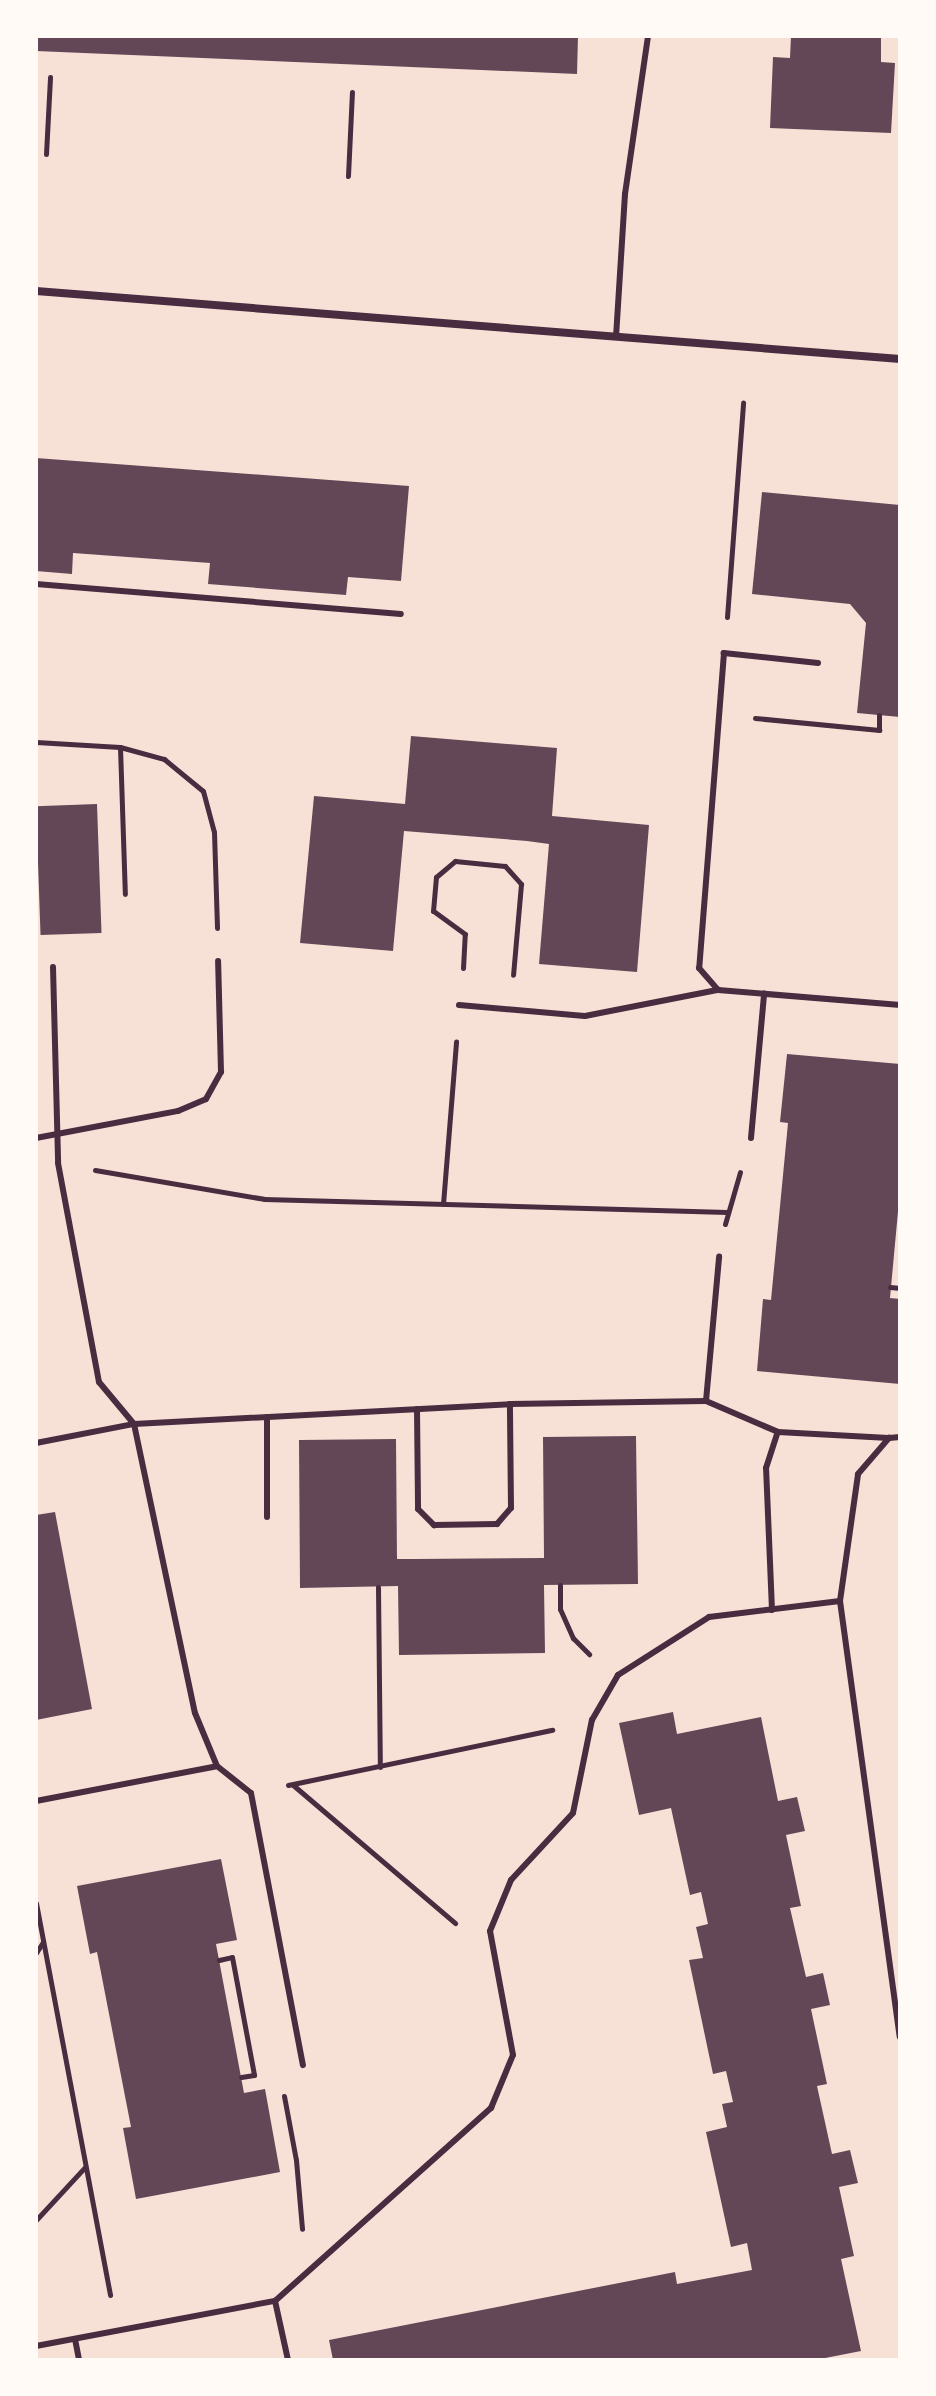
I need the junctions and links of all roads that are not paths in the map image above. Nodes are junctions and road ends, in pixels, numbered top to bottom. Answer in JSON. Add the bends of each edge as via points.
{"nodes":[{"id":1,"x":648,"y":36,"type":"edge"},
{"id":2,"x":36,"y":291,"type":"edge"},
{"id":3,"x":616,"y":337,"type":"junction"},
{"id":4,"x":900,"y":359,"type":"edge"},
{"id":5,"x":36,"y":584,"type":"edge"},
{"id":6,"x":401,"y":614,"type":"dead end"},
{"id":7,"x":818,"y":663,"type":"dead end"},
{"id":8,"x":218,"y":961,"type":"road end"},
{"id":9,"x":53,"y":967,"type":"dead end"},
{"id":10,"x":718,"y":990,"type":"junction"},
{"id":11,"x":764,"y":994,"type":"junction"},
{"id":12,"x":459,"y":1005,"type":"road end"},
{"id":13,"x":900,"y":1005,"type":"edge"},
{"id":14,"x":58,"y":1134,"type":"junction"},
{"id":15,"x":36,"y":1138,"type":"edge"},
{"id":16,"x":751,"y":1138,"type":"road end"},
{"id":17,"x":719,"y":1257,"type":"road end"},
{"id":18,"x":706,"y":1401,"type":"junction"},
{"id":19,"x":510,"y":1404,"type":"junction"},
{"id":20,"x":417,"y":1409,"type":"junction"},
{"id":21,"x":267,"y":1417,"type":"junction"},
{"id":22,"x":134,"y":1424,"type":"junction"},
{"id":23,"x":778,"y":1432,"type":"junction"},
{"id":24,"x":900,"y":1437,"type":"edge"},
{"id":25,"x":889,"y":1438,"type":"junction"},
{"id":26,"x":36,"y":1443,"type":"edge"},
{"id":27,"x":267,"y":1517,"type":"dead end"},
{"id":28,"x":840,"y":1601,"type":"junction"},
{"id":29,"x":772,"y":1610,"type":"junction"},
{"id":30,"x":217,"y":1766,"type":"junction"},
{"id":31,"x":36,"y":1801,"type":"edge"},
{"id":32,"x":900,"y":2037,"type":"edge"},
{"id":33,"x":303,"y":2065,"type":"dead end"},
{"id":34,"x":275,"y":2301,"type":"junction"},
{"id":35,"x":75,"y":2339,"type":"junction"},
{"id":36,"x":36,"y":2346,"type":"edge"},
{"id":37,"x":79,"y":2360,"type":"edge"},
{"id":38,"x":288,"y":2360,"type":"edge"}],
"edges":[{"from":1,"to":3,"type":"lane","via":[[625,194]]},
{"from":2,"to":3,"type":"street"},
{"from":3,"to":4,"type":"street"},
{"from":5,"to":6,"type":"lane"},
{"from":7,"to":10,"type":"lane","via":[[724,653],[699,968]]},
{"from":8,"to":14,"type":"lane","via":[[221,1072],[206,1099],[178,1111]]},
{"from":9,"to":14,"type":"lane"},
{"from":10,"to":11,"type":"lane"},
{"from":10,"to":12,"type":"lane","via":[[585,1016]]},
{"from":11,"to":13,"type":"lane"},
{"from":11,"to":16,"type":"lane"},
{"from":14,"to":15,"type":"lane"},
{"from":14,"to":22,"type":"lane","via":[[58,1163],[99,1382]]},
{"from":17,"to":18,"type":"lane"},
{"from":18,"to":19,"type":"lane"},
{"from":18,"to":23,"type":"lane"},
{"from":19,"to":20,"type":"lane"},
{"from":19,"to":20,"type":"lane","via":[[511,1508],[497,1524],[434,1525],[418,1509]]},
{"from":20,"to":21,"type":"lane"},
{"from":21,"to":22,"type":"lane"},
{"from":21,"to":27,"type":"lane"},
{"from":22,"to":26,"type":"lane"},
{"from":22,"to":30,"type":"lane","via":[[195,1713]]},
{"from":23,"to":25,"type":"lane"},
{"from":23,"to":29,"type":"lane","via":[[766,1468]]},
{"from":24,"to":25,"type":"lane"},
{"from":25,"to":28,"type":"lane","via":[[858,1474]]},
{"from":28,"to":29,"type":"lane"},
{"from":28,"to":32,"type":"lane"},
{"from":29,"to":34,"type":"lane","via":[[709,1617],[618,1675],[592,1720],[573,1813],[511,1880],[490,1931],[513,2055],[491,2108]]},
{"from":30,"to":31,"type":"lane"},
{"from":30,"to":33,"type":"lane","via":[[251,1793]]},
{"from":34,"to":35,"type":"lane"},
{"from":34,"to":38,"type":"lane"},
{"from":35,"to":36,"type":"lane"},
{"from":35,"to":37,"type":"lane"}]}
